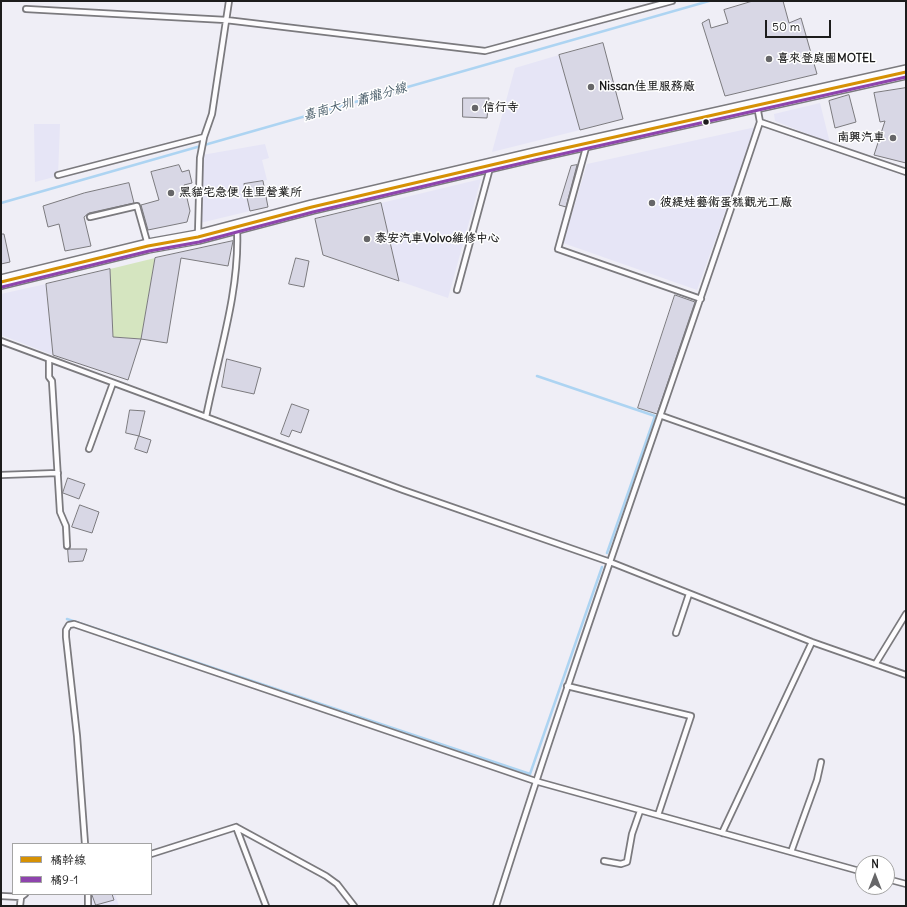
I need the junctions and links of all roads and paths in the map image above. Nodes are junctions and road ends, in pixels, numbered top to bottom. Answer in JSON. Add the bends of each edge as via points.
{"nodes":[{"id":1,"x":229,"y":1,"type":"edge"},
{"id":2,"x":672,"y":1,"type":"edge"},
{"id":3,"x":26,"y":9,"type":"dead end"},
{"id":4,"x":226,"y":20,"type":"junction"},
{"id":5,"x":906,"y":72,"type":"edge"},
{"id":6,"x":757,"y":105,"type":"junction"},
{"id":7,"x":760,"y":122,"type":"junction"},
{"id":8,"x":204,"y":137,"type":"junction"},
{"id":9,"x":588,"y":143,"type":"junction"},
{"id":10,"x":490,"y":166,"type":"junction"},
{"id":11,"x":906,"y":172,"type":"edge"},
{"id":12,"x":58,"y":175,"type":"dead end"},
{"id":13,"x":90,"y":217,"type":"dead end"},
{"id":14,"x":237,"y":227,"type":"junction"},
{"id":15,"x":198,"y":237,"type":"junction"},
{"id":16,"x":148,"y":246,"type":"junction"},
{"id":17,"x":1,"y":282,"type":"edge"},
{"id":18,"x":457,"y":290,"type":"dead end"},
{"id":19,"x":701,"y":299,"type":"junction"},
{"id":20,"x":1,"y":341,"type":"edge"},
{"id":21,"x":49,"y":360,"type":"junction"},
{"id":22,"x":113,"y":383,"type":"junction"},
{"id":23,"x":662,"y":416,"type":"junction"},
{"id":24,"x":206,"y":417,"type":"junction"},
{"id":25,"x":89,"y":449,"type":"dead end"},
{"id":26,"x":58,"y":474,"type":"junction"},
{"id":27,"x":1,"y":475,"type":"edge"},
{"id":28,"x":906,"y":502,"type":"edge"},
{"id":29,"x":67,"y":546,"type":"dead end"},
{"id":30,"x":610,"y":562,"type":"junction"},
{"id":31,"x":689,"y":594,"type":"junction"},
{"id":32,"x":906,"y":614,"type":"edge"},
{"id":33,"x":676,"y":632,"type":"dead end"},
{"id":34,"x":812,"y":642,"type":"junction"},
{"id":35,"x":876,"y":663,"type":"junction"},
{"id":36,"x":906,"y":675,"type":"edge"},
{"id":37,"x":567,"y":686,"type":"junction"},
{"id":38,"x":821,"y":762,"type":"dead end"},
{"id":39,"x":535,"y":781,"type":"junction"},
{"id":40,"x":640,"y":810,"type":"junction"},
{"id":41,"x":658,"y":815,"type":"junction"},
{"id":42,"x":236,"y":827,"type":"junction"},
{"id":43,"x":722,"y":833,"type":"junction"},
{"id":44,"x":85,"y":843,"type":"edge"},
{"id":45,"x":791,"y":852,"type":"junction"},
{"id":46,"x":152,"y":854,"type":"edge"},
{"id":47,"x":604,"y":861,"type":"dead end"},
{"id":48,"x":855,"y":870,"type":"edge"},
{"id":49,"x":895,"y":881,"type":"edge"},
{"id":50,"x":906,"y":884,"type":"edge"},
{"id":51,"x":88,"y":895,"type":"edge"},
{"id":52,"x":1,"y":896,"type":"edge"},
{"id":53,"x":23,"y":896,"type":"edge"},
{"id":54,"x":20,"y":906,"type":"edge"},
{"id":55,"x":88,"y":906,"type":"edge"},
{"id":56,"x":266,"y":906,"type":"edge"},
{"id":57,"x":354,"y":906,"type":"edge"},
{"id":58,"x":496,"y":906,"type":"edge"}],
"edges":[{"from":1,"to":4,"type":"lane"},
{"from":2,"to":4,"type":"lane","via":[[485,51]]},
{"from":3,"to":4,"type":"lane"},
{"from":4,"to":8,"type":"lane","via":[[212,114]]},
{"from":5,"to":6,"type":"main road"},
{"from":6,"to":7,"type":"lane"},
{"from":6,"to":9,"type":"main road"},
{"from":7,"to":11,"type":"lane"},
{"from":7,"to":19,"type":"lane"},
{"from":8,"to":12,"type":"lane"},
{"from":8,"to":15,"type":"lane","via":[[200,158]]},
{"from":9,"to":10,"type":"main road"},
{"from":9,"to":19,"type":"lane","via":[[558,248]]},
{"from":10,"to":14,"type":"main road"},
{"from":10,"to":18,"type":"lane"},
{"from":13,"to":16,"type":"lane","via":[[137,206]]},
{"from":14,"to":15,"type":"main road"},
{"from":14,"to":24,"type":"lane","via":[[237,261],[223,346]]},
{"from":15,"to":16,"type":"main road"},
{"from":16,"to":17,"type":"main road"},
{"from":19,"to":23,"type":"lane"},
{"from":20,"to":21,"type":"lane"},
{"from":21,"to":22,"type":"lane"},
{"from":21,"to":26,"type":"lane"},
{"from":22,"to":24,"type":"lane"},
{"from":22,"to":25,"type":"lane"},
{"from":23,"to":28,"type":"lane"},
{"from":23,"to":30,"type":"lane"},
{"from":24,"to":30,"type":"lane","via":[[403,490]]},
{"from":26,"to":27,"type":"lane"},
{"from":26,"to":29,"type":"lane","via":[[60,512],[66,526]]},
{"from":30,"to":31,"type":"lane"},
{"from":30,"to":37,"type":"lane"},
{"from":31,"to":33,"type":"lane"},
{"from":31,"to":34,"type":"lane"},
{"from":32,"to":35,"type":"lane"},
{"from":34,"to":35,"type":"lane"},
{"from":34,"to":43,"type":"lane"},
{"from":35,"to":36,"type":"lane"},
{"from":37,"to":39,"type":"lane"},
{"from":37,"to":41,"type":"lane","via":[[692,716]]},
{"from":38,"to":45,"type":"lane"},
{"from":39,"to":40,"type":"lane"},
{"from":39,"to":44,"type":"lane","via":[[74,624],[69,625],[66,637]]},
{"from":39,"to":58,"type":"lane"},
{"from":40,"to":41,"type":"lane"},
{"from":40,"to":47,"type":"lane","via":[[627,862],[621,864]]},
{"from":41,"to":43,"type":"lane"},
{"from":42,"to":46,"type":"lane"},
{"from":42,"to":56,"type":"lane"},
{"from":42,"to":57,"type":"lane","via":[[326,876],[337,884]]},
{"from":43,"to":45,"type":"lane"},
{"from":45,"to":48,"type":"lane"},
{"from":49,"to":50,"type":"lane"},
{"from":51,"to":55,"type":"lane"},
{"from":52,"to":53,"type":"lane"},
{"from":53,"to":54,"type":"lane"}]}
